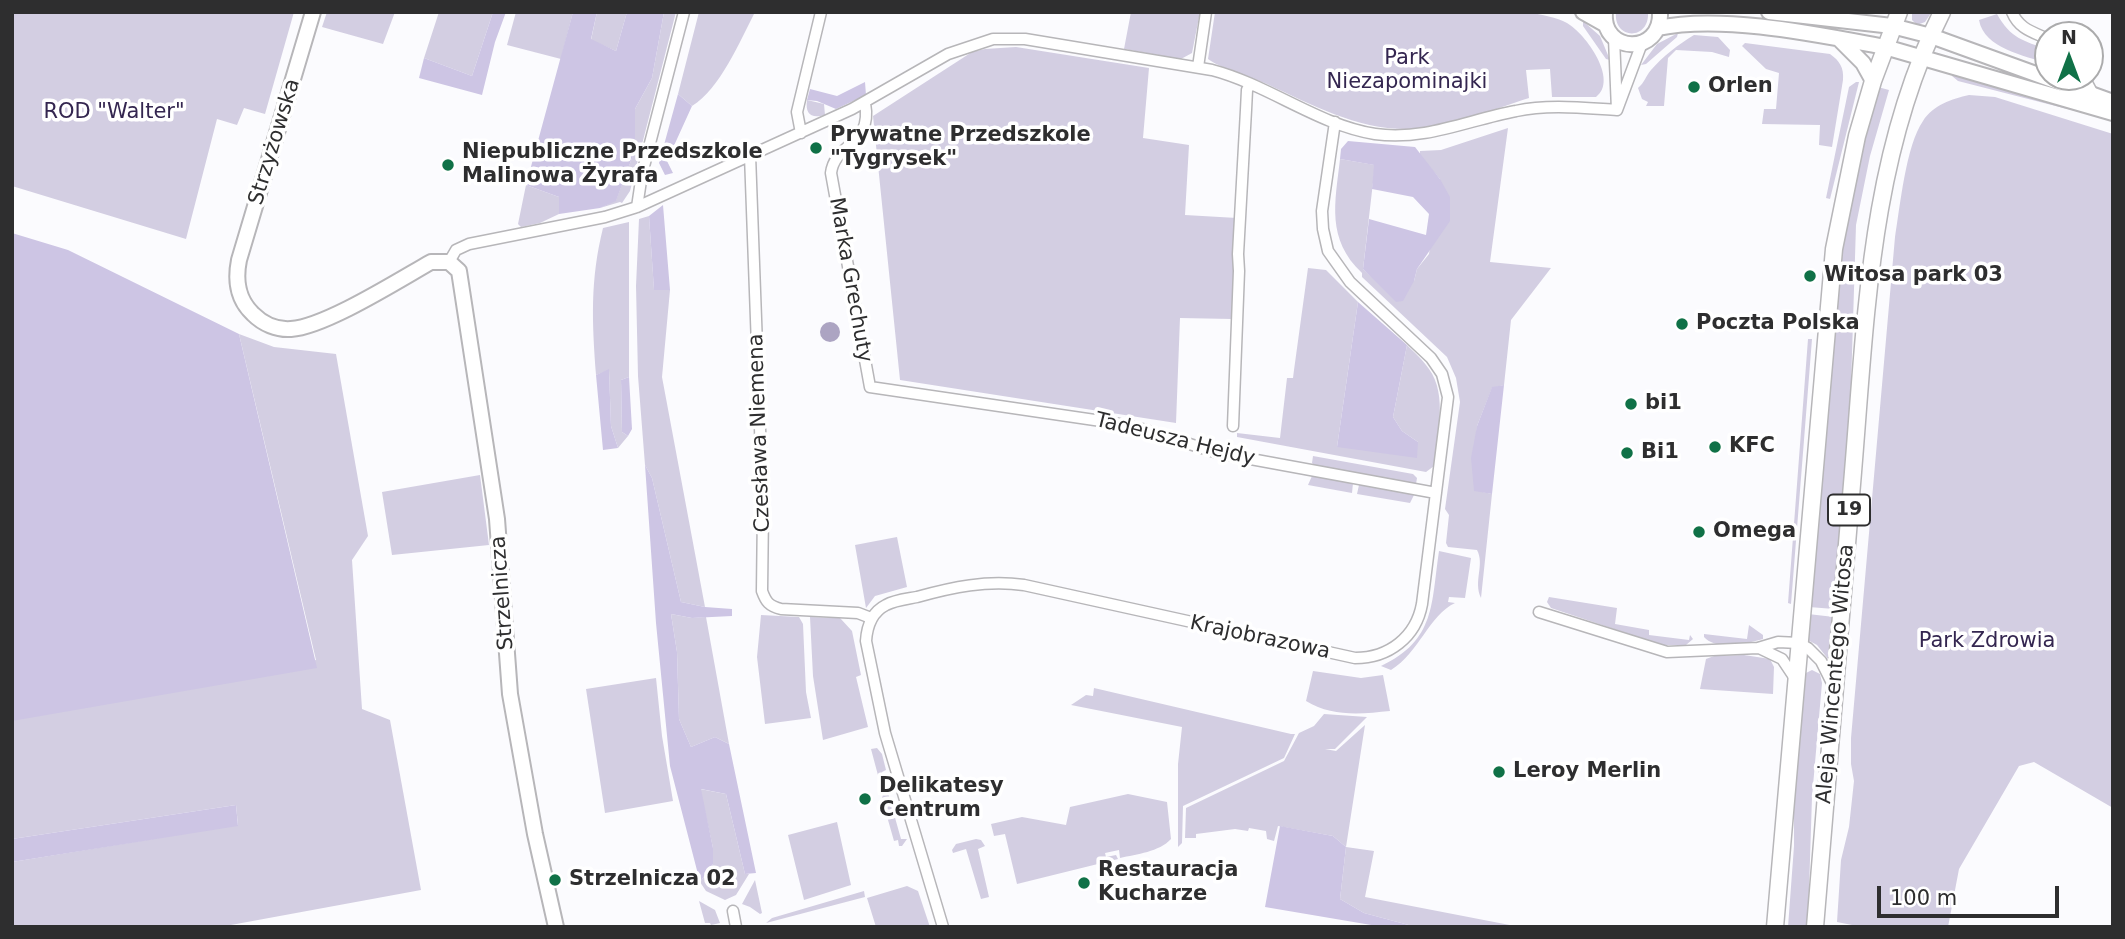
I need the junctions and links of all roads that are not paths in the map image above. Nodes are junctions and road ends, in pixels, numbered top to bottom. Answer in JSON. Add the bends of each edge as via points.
{"nodes":[{"id":1,"x":313,"y":12,"type":"edge"},
{"id":2,"x":684,"y":12,"type":"edge"},
{"id":3,"x":821,"y":12,"type":"edge"},
{"id":4,"x":1206,"y":12,"type":"edge"},
{"id":5,"x":1583,"y":12,"type":"edge"},
{"id":6,"x":1660,"y":12,"type":"edge"},
{"id":7,"x":1769,"y":12,"type":"edge"},
{"id":8,"x":1941,"y":12,"type":"edge"},
{"id":9,"x":2012,"y":12,"type":"edge"},
{"id":10,"x":1896,"y":19,"type":"edge"},
{"id":11,"x":1608,"y":25,"type":"edge"},
{"id":12,"x":1658,"y":28,"type":"junction"},
{"id":13,"x":2034,"y":33,"type":"edge"},
{"id":14,"x":1931,"y":36,"type":"junction"},
{"id":15,"x":1840,"y":40,"type":"junction"},
{"id":16,"x":1642,"y":43,"type":"junction"},
{"id":17,"x":1885,"y":47,"type":"junction"},
{"id":18,"x":1922,"y":58,"type":"junction"},
{"id":19,"x":1198,"y":67,"type":"junction"},
{"id":20,"x":1873,"y":81,"type":"junction"},
{"id":21,"x":1250,"y":83,"type":"junction"},
{"id":22,"x":2091,"y":91,"type":"edge"},
{"id":23,"x":2093,"y":94,"type":"junction"},
{"id":24,"x":2113,"y":102,"type":"edge"},
{"id":25,"x":865,"y":103,"type":"junction"},
{"id":26,"x":1617,"y":110,"type":"junction"},
{"id":27,"x":2113,"y":113,"type":"edge"},
{"id":28,"x":1335,"y":122,"type":"junction"},
{"id":29,"x":801,"y":133,"type":"junction"},
{"id":30,"x":750,"y":155,"type":"junction"},
{"id":31,"x":637,"y":207,"type":"junction"},
{"id":32,"x":449,"y":262,"type":"junction"},
{"id":33,"x":870,"y":387,"type":"joint"},
{"id":34,"x":1233,"y":426,"type":"dead end"},
{"id":35,"x":1436,"y":493,"type":"junction"},
{"id":36,"x":1539,"y":612,"type":"dead end"},
{"id":37,"x":871,"y":618,"type":"junction"},
{"id":38,"x":1799,"y":643,"type":"junction"},
{"id":39,"x":1758,"y":648,"type":"junction"},
{"id":40,"x":1796,"y":680,"type":"junction"},
{"id":41,"x":1835,"y":691,"type":"junction"},
{"id":42,"x":733,"y":911,"type":"dead end"},
{"id":43,"x":556,"y":927,"type":"edge"},
{"id":44,"x":736,"y":927,"type":"edge"},
{"id":45,"x":943,"y":927,"type":"edge"},
{"id":46,"x":1775,"y":927,"type":"edge"},
{"id":47,"x":1815,"y":927,"type":"edge"}],
"edges":[{"from":1,"to":32,"type":"street","name":"Strzyżowska","via":[[236,272],[240,296],[250,311],[274,327],[293,329],[332,315],[431,262]]},
{"from":2,"to":31,"type":"street"},
{"from":3,"to":29,"type":"street","via":[[797,112]]},
{"from":4,"to":19,"type":"street"},
{"from":5,"to":11,"type":"street"},
{"from":6,"to":12,"type":"street"},
{"from":7,"to":10,"type":"street"},
{"from":8,"to":14,"type":"main road","name":"Aleja Wincentego Witosa","number":"19"},
{"from":9,"to":13,"type":"street","via":[[2024,29]]},
{"from":10,"to":14,"type":"street"},
{"from":10,"to":17,"type":"main road","name":"Aleja Wincentego Witosa","number":"19"},
{"from":11,"to":16,"type":"street","via":[[1627,44]]},
{"from":11,"to":26,"type":"street"},
{"from":12,"to":15,"type":"street","via":[[1704,23]]},
{"from":12,"to":16,"type":"street"},
{"from":14,"to":18,"type":"main road","name":"Aleja Wincentego Witosa","number":"19"},
{"from":14,"to":23,"type":"street"},
{"from":15,"to":17,"type":"street"},
{"from":15,"to":20,"type":"street"},
{"from":16,"to":26,"type":"street"},
{"from":17,"to":18,"type":"street"},
{"from":17,"to":20,"type":"main road","name":"Aleja Wincentego Witosa","number":"19"},
{"from":18,"to":27,"type":"street"},
{"from":18,"to":41,"type":"main road","name":"Aleja Wincentego Witosa","number":"19","via":[[1895,136],[1876,226]]},
{"from":19,"to":21,"type":"street"},
{"from":19,"to":25,"type":"street","via":[[1025,39],[993,39],[948,54]]},
{"from":20,"to":38,"type":"main road","name":"Aleja Wincentego Witosa","number":"19","via":[[1834,249]]},
{"from":21,"to":28,"type":"street"},
{"from":21,"to":34,"type":"street","via":[[1238,254]]},
{"from":22,"to":23,"type":"street"},
{"from":23,"to":24,"type":"street"},
{"from":25,"to":29,"type":"street"},
{"from":25,"to":33,"type":"street","name":"Marka Grechuty","via":[[864,129],[836,159],[831,173]]},
{"from":26,"to":28,"type":"street","via":[[1519,110],[1415,135],[1376,134]]},
{"from":28,"to":35,"type":"street","name":"Krajobrazowa","via":[[1322,211],[1328,251],[1341,272],[1442,374],[1448,410]]},
{"from":29,"to":30,"type":"street"},
{"from":30,"to":31,"type":"street"},
{"from":30,"to":37,"type":"street","name":"Czesława Niemena","via":[[763,497],[762,590],[766,602],[781,609],[858,613]]},
{"from":31,"to":32,"type":"street","via":[[470,244],[457,250]]},
{"from":32,"to":43,"type":"street","name":"Strzelnicza","via":[[461,276],[497,519],[510,694]]},
{"from":33,"to":35,"type":"street","name":"Tadeusza Hejdy","via":[[1115,423],[1218,453]]},
{"from":35,"to":37,"type":"street","name":"Krajobrazowa","via":[[1416,623],[1395,647],[1375,656],[1337,654],[1002,582],[965,585],[885,605]]},
{"from":36,"to":39,"type":"street","via":[[1667,652]]},
{"from":37,"to":45,"type":"street","via":[[866,640],[878,705]]},
{"from":38,"to":39,"type":"street","via":[[1778,642]]},
{"from":38,"to":40,"type":"main road","name":"Aleja Wincentego Witosa","number":"19"},
{"from":38,"to":41,"type":"street","via":[[1821,661]]},
{"from":39,"to":40,"type":"street","via":[[1777,655]]},
{"from":40,"to":46,"type":"main road","name":"Aleja Wincentego Witosa","number":"19"},
{"from":41,"to":47,"type":"main road","name":"Aleja Wincentego Witosa","number":"19"},
{"from":42,"to":44,"type":"street"}]}
